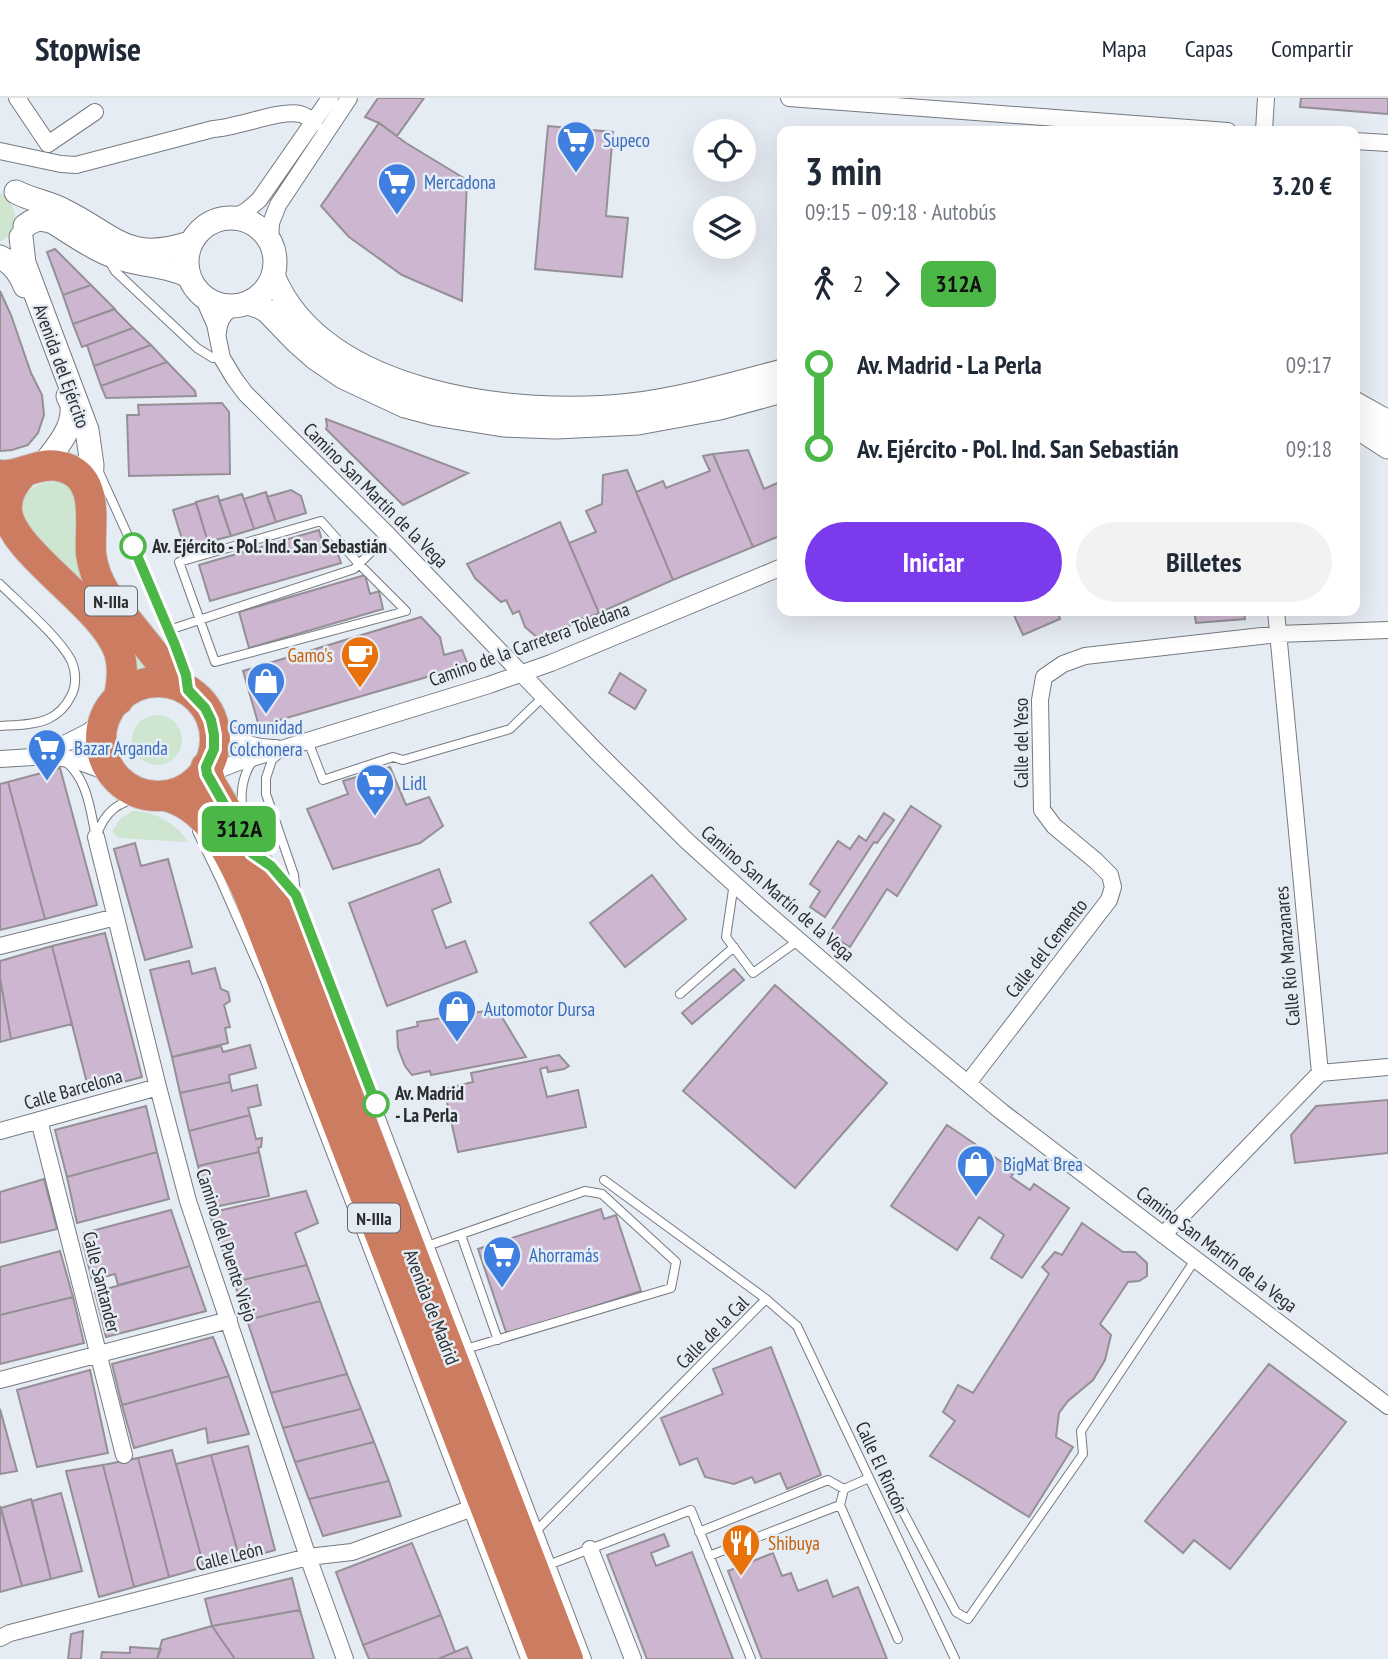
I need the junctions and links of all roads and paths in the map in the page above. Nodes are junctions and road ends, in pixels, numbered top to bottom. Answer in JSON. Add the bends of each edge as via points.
{"nodes":[{"id":1,"x":17,"y":98,"type":"edge"},
{"id":2,"x":330,"y":98,"type":"edge"},
{"id":3,"x":349,"y":98,"type":"edge"},
{"id":4,"x":789,"y":98,"type":"edge"},
{"id":5,"x":1004,"y":98,"type":"edge"},
{"id":6,"x":1266,"y":98,"type":"edge"},
{"id":7,"x":875,"y":101,"type":"edge"},
{"id":8,"x":95,"y":112,"type":"dead end"},
{"id":9,"x":1003,"y":115,"type":"junction"},
{"id":10,"x":314,"y":122,"type":"junction"},
{"id":11,"x":1158,"y":126,"type":"edge"},
{"id":12,"x":1264,"y":126,"type":"edge"},
{"id":13,"x":1360,"y":141,"type":"edge"},
{"id":14,"x":1388,"y":143,"type":"edge"},
{"id":15,"x":0,"y":152,"type":"edge"},
{"id":16,"x":4,"y":185,"type":"edge"},
{"id":17,"x":233,"y":218,"type":"junction"},
{"id":18,"x":23,"y":231,"type":"junction"},
{"id":19,"x":270,"y":241,"type":"junction"},
{"id":20,"x":190,"y":243,"type":"junction"},
{"id":21,"x":104,"y":252,"type":"junction"},
{"id":22,"x":0,"y":255,"type":"edge"},
{"id":23,"x":273,"y":275,"type":"junction"},
{"id":24,"x":189,"y":276,"type":"junction"},
{"id":25,"x":202,"y":295,"type":"junction"},
{"id":26,"x":241,"y":305,"type":"junction"},
{"id":27,"x":218,"y":333,"type":"junction"},
{"id":28,"x":222,"y":358,"type":"junction"},
{"id":29,"x":777,"y":373,"type":"edge"},
{"id":30,"x":777,"y":392,"type":"edge"},
{"id":31,"x":1360,"y":406,"type":"edge"},
{"id":32,"x":1388,"y":422,"type":"edge"},
{"id":33,"x":1360,"y":429,"type":"edge"},
{"id":34,"x":1388,"y":447,"type":"edge"},
{"id":35,"x":92,"y":465,"type":"junction"},
{"id":36,"x":23,"y":470,"type":"edge"},
{"id":37,"x":90,"y":498,"type":"junction"},
{"id":38,"x":9,"y":531,"type":"edge"},
{"id":39,"x":388,"y":535,"type":"junction"},
{"id":40,"x":359,"y":564,"type":"junction"},
{"id":41,"x":777,"y":569,"type":"edge"},
{"id":42,"x":0,"y":584,"type":"edge"},
{"id":43,"x":1276,"y":616,"type":"edge"},
{"id":44,"x":200,"y":620,"type":"junction"},
{"id":45,"x":169,"y":630,"type":"junction"},
{"id":46,"x":1388,"y":630,"type":"edge"},
{"id":47,"x":1278,"y":634,"type":"junction"},
{"id":48,"x":521,"y":673,"type":"junction"},
{"id":49,"x":183,"y":687,"type":"junction"},
{"id":50,"x":543,"y":697,"type":"junction"},
{"id":51,"x":113,"y":709,"type":"junction"},
{"id":52,"x":211,"y":720,"type":"junction"},
{"id":53,"x":0,"y":726,"type":"edge"},
{"id":54,"x":308,"y":741,"type":"junction"},
{"id":55,"x":286,"y":748,"type":"junction"},
{"id":56,"x":39,"y":756,"type":"junction"},
{"id":57,"x":256,"y":757,"type":"junction"},
{"id":58,"x":0,"y":759,"type":"edge"},
{"id":59,"x":63,"y":759,"type":"junction"},
{"id":60,"x":110,"y":773,"type":"junction"},
{"id":61,"x":203,"y":774,"type":"junction"},
{"id":62,"x":161,"y":796,"type":"junction"},
{"id":63,"x":1042,"y":810,"type":"joint"},
{"id":64,"x":96,"y":837,"type":"junction"},
{"id":65,"x":252,"y":853,"type":"junction"},
{"id":66,"x":734,"y":883,"type":"junction"},
{"id":67,"x":296,"y":895,"type":"junction"},
{"id":68,"x":116,"y":917,"type":"junction"},
{"id":69,"x":799,"y":940,"type":"junction"},
{"id":70,"x":0,"y":946,"type":"edge"},
{"id":71,"x":734,"y":947,"type":"junction"},
{"id":72,"x":680,"y":994,"type":"dead end"},
{"id":73,"x":1388,"y":1067,"type":"edge"},
{"id":74,"x":1320,"y":1073,"type":"junction"},
{"id":75,"x":968,"y":1083,"type":"junction"},
{"id":76,"x":158,"y":1087,"type":"junction"},
{"id":77,"x":39,"y":1120,"type":"junction"},
{"id":78,"x":0,"y":1131,"type":"edge"},
{"id":79,"x":604,"y":1180,"type":"dead end"},
{"id":80,"x":461,"y":1235,"type":"junction"},
{"id":81,"x":1163,"y":1235,"type":"junction"},
{"id":82,"x":430,"y":1245,"type":"junction"},
{"id":83,"x":1195,"y":1260,"type":"junction"},
{"id":84,"x":766,"y":1299,"type":"junction"},
{"id":85,"x":229,"y":1320,"type":"junction"},
{"id":86,"x":498,"y":1340,"type":"junction"},
{"id":87,"x":470,"y":1349,"type":"junction"},
{"id":88,"x":99,"y":1354,"type":"junction"},
{"id":89,"x":0,"y":1380,"type":"edge"},
{"id":90,"x":1388,"y":1406,"type":"edge"},
{"id":91,"x":124,"y":1455,"type":"dead end"},
{"id":92,"x":869,"y":1478,"type":"junction"},
{"id":93,"x":844,"y":1489,"type":"junction"},
{"id":94,"x":898,"y":1502,"type":"dead end"},
{"id":95,"x":839,"y":1505,"type":"junction"},
{"id":96,"x":467,"y":1510,"type":"junction"},
{"id":97,"x":538,"y":1530,"type":"junction"},
{"id":98,"x":699,"y":1532,"type":"junction"},
{"id":99,"x":590,"y":1549,"type":"junction"},
{"id":100,"x":709,"y":1556,"type":"junction"},
{"id":101,"x":308,"y":1557,"type":"junction"},
{"id":102,"x":551,"y":1564,"type":"junction"},
{"id":103,"x":0,"y":1637,"type":"edge"},
{"id":104,"x":898,"y":1639,"type":"dead end"},
{"id":105,"x":345,"y":1659,"type":"edge"},
{"id":106,"x":525,"y":1659,"type":"edge"},
{"id":107,"x":544,"y":1659,"type":"edge"},
{"id":108,"x":568,"y":1659,"type":"edge"},
{"id":109,"x":587,"y":1659,"type":"edge"},
{"id":110,"x":633,"y":1659,"type":"edge"},
{"id":111,"x":751,"y":1659,"type":"edge"},
{"id":112,"x":956,"y":1659,"type":"edge"}],
"edges":[{"from":1,"to":8,"type":"street","via":[[48,144]]},
{"from":2,"to":10,"type":"street"},
{"from":3,"to":19,"type":"street","via":[[278,205]]},
{"from":4,"to":7,"type":"street"},
{"from":5,"to":9,"type":"street"},
{"from":6,"to":12,"type":"street"},
{"from":7,"to":9,"type":"street"},
{"from":9,"to":11,"type":"street"},
{"from":10,"to":15,"type":"street","via":[[302,114],[279,114],[76,165]]},
{"from":10,"to":17,"type":"street","via":[[259,200]]},
{"from":13,"to":14,"type":"street"},
{"from":16,"to":18,"type":"main road","name":"Avenida del Ejército","via":[[21,198],[26,211]]},
{"from":16,"to":20,"type":"main road","via":[[63,209],[136,249],[154,251]]},
{"from":17,"to":19,"type":"main road","via":[[248,221]]},
{"from":17,"to":20,"type":"main road","via":[[207,225]]},
{"from":18,"to":21,"type":"main road","via":[[32,220],[43,219]]},
{"from":18,"to":22,"type":"main road"},
{"from":18,"to":35,"type":"main road","name":"Avenida del Ejército","via":[[24,263],[87,430]]},
{"from":19,"to":23,"type":"main road","via":[[275,256]]},
{"from":20,"to":24,"type":"main road"},
{"from":21,"to":24,"type":"main road"},
{"from":21,"to":28,"type":"lane","via":[[116,271],[197,348]]},
{"from":22,"to":36,"type":"main road","name":"Avenida del Ejército","via":[[20,273],[72,407],[60,442]]},
{"from":23,"to":26,"type":"main road","via":[[264,292]]},
{"from":23,"to":29,"type":"main road","via":[[282,297],[300,319],[354,361],[389,378],[469,399],[552,408],[631,405]]},
{"from":24,"to":25,"type":"main road"},
{"from":25,"to":26,"type":"main road","via":[[219,306]]},
{"from":25,"to":27,"type":"street","name":"Camino San Martín de la Vega"},
{"from":26,"to":27,"type":"street","via":[[222,316]]},
{"from":26,"to":30,"type":"main road","via":[[267,311],[316,358],[344,377],[405,406],[435,414],[503,425],[638,424]]},
{"from":27,"to":28,"type":"street","name":"Camino San Martín de la Vega"},
{"from":28,"to":39,"type":"street","name":"Camino San Martín de la Vega","via":[[246,393]]},
{"from":31,"to":32,"type":"main road"},
{"from":33,"to":34,"type":"main road"},
{"from":35,"to":37,"type":"main road","name":"Avenida del Ejército"},
{"from":35,"to":45,"type":"lane","via":[[101,475]]},
{"from":36,"to":37,"type":"highway","via":[[61,466],[78,475]]},
{"from":36,"to":38,"type":"highway","number":"N-IIIa","via":[[9,494]]},
{"from":37,"to":49,"type":"highway","number":"N-IIIa","via":[[91,554],[98,581]]},
{"from":38,"to":51,"type":"highway","number":"N-IIIa","via":[[107,631],[122,667]]},
{"from":39,"to":40,"type":"lane"},
{"from":39,"to":48,"type":"street","name":"Camino San Martín de la Vega"},
{"from":40,"to":44,"type":"lane"},
{"from":40,"to":44,"type":"lane","via":[[321,521],[180,562]]},
{"from":40,"to":44,"type":"lane","via":[[406,611],[215,662]]},
{"from":41,"to":48,"type":"street","name":"Camino de la Carretera Toledana"},
{"from":42,"to":53,"type":"lane","via":[[57,640],[70,659],[75,689],[66,706],[49,718]]},
{"from":43,"to":47,"type":"street","name":"Calle Río Manzanares"},
{"from":44,"to":45,"type":"lane"},
{"from":45,"to":49,"type":"lane","via":[[186,675]]},
{"from":46,"to":47,"type":"street"},
{"from":47,"to":63,"type":"street","name":"Calle del Yeso","via":[[1085,656],[1044,677],[1040,700]]},
{"from":47,"to":74,"type":"street","name":"Calle Río Manzanares"},
{"from":48,"to":50,"type":"street","name":"Camino San Martín de la Vega"},
{"from":48,"to":54,"type":"street","name":"Camino de la Carretera Toledana"},
{"from":49,"to":51,"type":"highway","via":[[165,682],[145,684],[128,692]]},
{"from":49,"to":52,"type":"highway","number":"N-IIIa"},
{"from":50,"to":54,"type":"lane","via":[[510,729],[403,760],[393,757],[323,780]]},
{"from":50,"to":66,"type":"street","name":"Camino San Martín de la Vega"},
{"from":51,"to":56,"type":"street","via":[[88,732]]},
{"from":51,"to":60,"type":"highway","number":"N-IIIa","via":[[100,745]]},
{"from":52,"to":55,"type":"street","name":"Camino de la Carretera Toledana","via":[[244,743]]},
{"from":52,"to":61,"type":"highway","via":[[214,749]]},
{"from":54,"to":55,"type":"street","name":"Camino de la Carretera Toledana"},
{"from":55,"to":57,"type":"street","name":"Camino de la Carretera Toledana"},
{"from":55,"to":67,"type":"lane","via":[[272,760],[266,794],[294,875]]},
{"from":56,"to":58,"type":"street"},
{"from":56,"to":59,"type":"street"},
{"from":57,"to":61,"type":"street","name":"Camino de la Carretera Toledana"},
{"from":57,"to":65,"type":"lane","via":[[240,789]]},
{"from":59,"to":60,"type":"street"},
{"from":59,"to":64,"type":"lane","via":[[85,788]]},
{"from":60,"to":62,"type":"highway","number":"N-IIIa","via":[[130,791]]},
{"from":61,"to":62,"type":"highway","via":[[179,792]]},
{"from":61,"to":65,"type":"highway","name":"Avenida de Madrid","number":"N-IIIa"},
{"from":62,"to":64,"type":"lane","via":[[112,809]]},
{"from":62,"to":96,"type":"lane","via":[[200,836],[265,981]]},
{"from":62,"to":107,"type":"highway","name":"Avenida de Madrid","number":"N-IIIa","via":[[202,816],[216,832],[248,892]]},
{"from":63,"to":75,"type":"street","name":"Calle del Cemento","via":[[1110,875],[1113,887],[1109,900]]},
{"from":64,"to":68,"type":"street","name":"Camino del Puente Viejo"},
{"from":65,"to":67,"type":"lane","via":[[271,866]]},
{"from":65,"to":108,"type":"highway","name":"Avenida de Madrid","number":"N-IIIa","via":[[270,884]]},
{"from":66,"to":69,"type":"street","name":"Camino San Martín de la Vega"},
{"from":66,"to":71,"type":"lane","via":[[726,937]]},
{"from":67,"to":82,"type":"lane"},
{"from":68,"to":70,"type":"street"},
{"from":68,"to":76,"type":"street","name":"Camino del Puente Viejo"},
{"from":69,"to":71,"type":"lane","via":[[753,973]]},
{"from":69,"to":75,"type":"street","name":"Camino San Martín de la Vega"},
{"from":71,"to":72,"type":"lane"},
{"from":73,"to":74,"type":"street"},
{"from":74,"to":81,"type":"street"},
{"from":75,"to":81,"type":"street","name":"Camino San Martín de la Vega"},
{"from":76,"to":77,"type":"street","name":"Calle Barcelona"},
{"from":76,"to":85,"type":"street","name":"Camino del Puente Viejo","via":[[188,1200]]},
{"from":77,"to":78,"type":"street","name":"Calle Barcelona"},
{"from":77,"to":88,"type":"street","name":"Calle Santander"},
{"from":79,"to":84,"type":"lane","name":"Calle de la Cal"},
{"from":80,"to":82,"type":"lane"},
{"from":80,"to":86,"type":"lane"},
{"from":80,"to":86,"type":"lane","via":[[585,1191],[601,1194],[676,1262],[671,1288]]},
{"from":81,"to":83,"type":"street","name":"Camino San Martín de la Vega"},
{"from":82,"to":87,"type":"lane"},
{"from":83,"to":90,"type":"street","name":"Camino San Martín de la Vega"},
{"from":83,"to":94,"type":"lane","via":[[1081,1431],[1083,1454],[968,1619],[956,1612]]},
{"from":84,"to":92,"type":"lane","name":"Calle El Rincón","via":[[797,1326]]},
{"from":84,"to":97,"type":"lane","name":"Calle de la Cal"},
{"from":85,"to":88,"type":"street"},
{"from":85,"to":101,"type":"street","name":"Camino del Puente Viejo"},
{"from":86,"to":87,"type":"lane"},
{"from":87,"to":97,"type":"lane"},
{"from":88,"to":89,"type":"street"},
{"from":88,"to":91,"type":"street","name":"Calle Santander"},
{"from":92,"to":93,"type":"lane"},
{"from":92,"to":112,"type":"lane","name":"Calle El Rincón"},
{"from":93,"to":95,"type":"lane"},
{"from":93,"to":98,"type":"lane","via":[[828,1480]]},
{"from":95,"to":100,"type":"lane"},
{"from":95,"to":104,"type":"lane"},
{"from":96,"to":101,"type":"street","name":"Calle León","via":[[352,1552]]},
{"from":96,"to":106,"type":"lane"},
{"from":97,"to":102,"type":"lane"},
{"from":98,"to":99,"type":"lane","via":[[691,1510]]},
{"from":98,"to":100,"type":"lane"},
{"from":99,"to":102,"type":"lane"},
{"from":99,"to":110,"type":"street"},
{"from":100,"to":111,"type":"lane"},
{"from":101,"to":103,"type":"street","name":"Calle León"},
{"from":101,"to":105,"type":"street","name":"Camino del Puente Viejo"},
{"from":102,"to":109,"type":"lane"}]}
